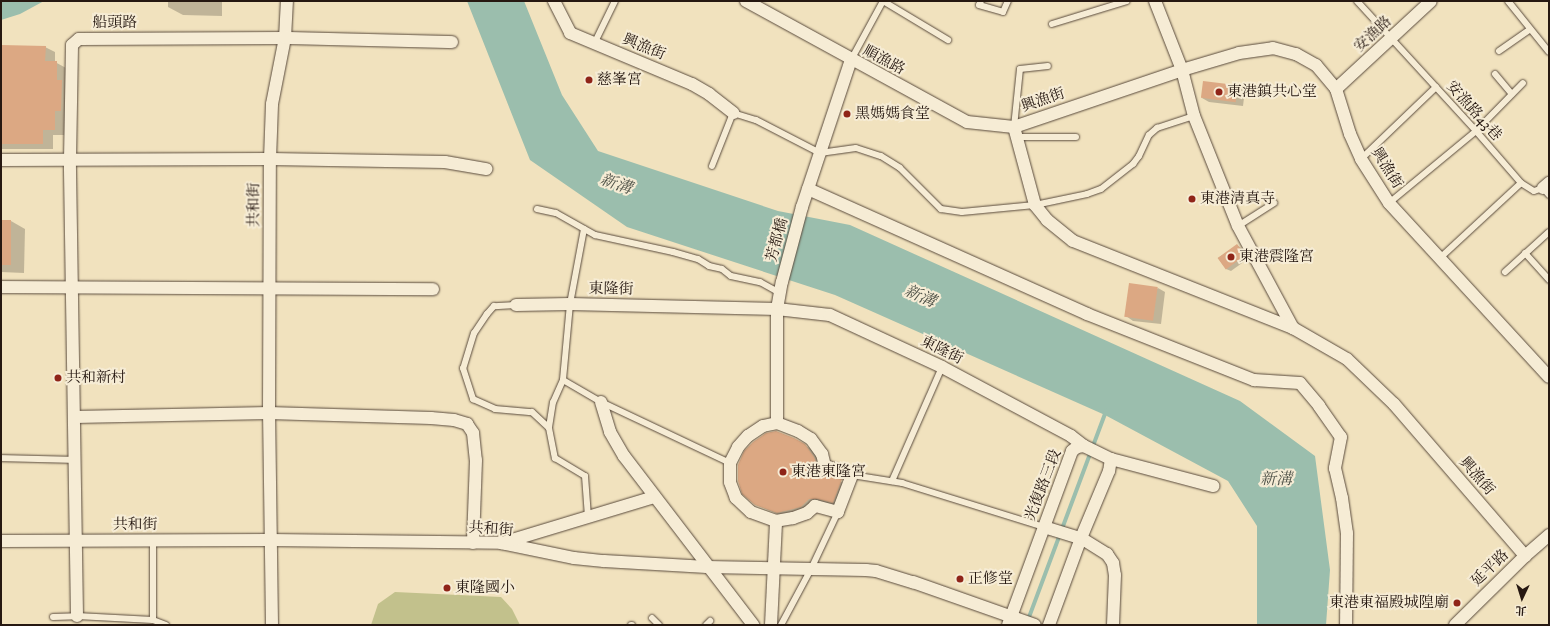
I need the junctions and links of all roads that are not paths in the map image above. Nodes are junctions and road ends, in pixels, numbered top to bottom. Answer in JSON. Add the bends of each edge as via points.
{"nodes":[{"id":1,"x":287,"y":1,"type":"edge"},
{"id":2,"x":554,"y":1,"type":"edge"},
{"id":3,"x":615,"y":1,"type":"edge"},
{"id":4,"x":746,"y":1,"type":"edge"},
{"id":5,"x":883,"y":1,"type":"edge"},
{"id":6,"x":981,"y":1,"type":"edge"},
{"id":7,"x":1008,"y":1,"type":"edge"},
{"id":8,"x":1127,"y":1,"type":"edge"},
{"id":9,"x":1156,"y":1,"type":"edge"},
{"id":10,"x":1357,"y":1,"type":"edge"},
{"id":11,"x":1431,"y":1,"type":"edge"},
{"id":12,"x":1508,"y":1,"type":"edge"},
{"id":13,"x":760,"y":4,"type":"edge"},
{"id":14,"x":1052,"y":24,"type":"dead end"},
{"id":15,"x":1530,"y":29,"type":"junction"},
{"id":16,"x":285,"y":38,"type":"junction"},
{"id":17,"x":1392,"y":38,"type":"junction"},
{"id":18,"x":948,"y":40,"type":"dead end"},
{"id":19,"x":452,"y":42,"type":"dead end"},
{"id":20,"x":594,"y":44,"type":"junction"},
{"id":21,"x":1499,"y":51,"type":"dead end"},
{"id":22,"x":1549,"y":52,"type":"edge"},
{"id":23,"x":851,"y":60,"type":"junction"},
{"id":24,"x":1048,"y":66,"type":"dead end"},
{"id":25,"x":1182,"y":70,"type":"junction"},
{"id":26,"x":1495,"y":74,"type":"dead end"},
{"id":27,"x":1522,"y":83,"type":"dead end"},
{"id":28,"x":1436,"y":87,"type":"junction"},
{"id":29,"x":1336,"y":89,"type":"junction"},
{"id":30,"x":1512,"y":94,"type":"junction"},
{"id":31,"x":733,"y":113,"type":"junction"},
{"id":32,"x":1194,"y":116,"type":"junction"},
{"id":33,"x":1476,"y":131,"type":"junction"},
{"id":34,"x":1015,"y":132,"type":"junction"},
{"id":35,"x":1076,"y":137,"type":"dead end"},
{"id":36,"x":820,"y":152,"type":"junction"},
{"id":37,"x":270,"y":158,"type":"junction"},
{"id":38,"x":1361,"y":159,"type":"junction"},
{"id":39,"x":1,"y":160,"type":"edge"},
{"id":40,"x":70,"y":160,"type":"junction"},
{"id":41,"x":712,"y":166,"type":"dead end"},
{"id":42,"x":486,"y":169,"type":"dead end"},
{"id":43,"x":1521,"y":183,"type":"junction"},
{"id":44,"x":808,"y":189,"type":"junction"},
{"id":45,"x":1547,"y":189,"type":"edge"},
{"id":46,"x":1274,"y":203,"type":"dead end"},
{"id":47,"x":1389,"y":203,"type":"junction"},
{"id":48,"x":1035,"y":204,"type":"junction"},
{"id":49,"x":537,"y":209,"type":"dead end"},
{"id":50,"x":1238,"y":226,"type":"junction"},
{"id":51,"x":584,"y":229,"type":"junction"},
{"id":52,"x":1549,"y":232,"type":"edge"},
{"id":53,"x":1525,"y":253,"type":"junction"},
{"id":54,"x":1440,"y":258,"type":"junction"},
{"id":55,"x":1505,"y":272,"type":"dead end"},
{"id":56,"x":1549,"y":280,"type":"edge"},
{"id":57,"x":1,"y":287,"type":"edge"},
{"id":58,"x":781,"y":287,"type":"junction"},
{"id":59,"x":72,"y":288,"type":"junction"},
{"id":60,"x":270,"y":288,"type":"junction"},
{"id":61,"x":433,"y":289,"type":"dead end"},
{"id":62,"x":570,"y":304,"type":"junction"},
{"id":63,"x":516,"y":305,"type":"joint"},
{"id":64,"x":777,"y":308,"type":"junction"},
{"id":65,"x":1292,"y":328,"type":"junction"},
{"id":66,"x":942,"y":367,"type":"junction"},
{"id":67,"x":1549,"y":377,"type":"edge"},
{"id":68,"x":563,"y":380,"type":"junction"},
{"id":69,"x":601,"y":402,"type":"junction"},
{"id":70,"x":269,"y":413,"type":"junction"},
{"id":71,"x":75,"y":417,"type":"junction"},
{"id":72,"x":777,"y":423,"type":"junction"},
{"id":73,"x":549,"y":428,"type":"junction"},
{"id":74,"x":1084,"y":446,"type":"junction"},
{"id":75,"x":1108,"y":457,"type":"junction"},
{"id":76,"x":1,"y":458,"type":"edge"},
{"id":77,"x":75,"y":460,"type":"junction"},
{"id":78,"x":730,"y":464,"type":"junction"},
{"id":79,"x":852,"y":475,"type":"junction"},
{"id":80,"x":892,"y":481,"type":"junction"},
{"id":81,"x":1213,"y":486,"type":"dead end"},
{"id":82,"x":654,"y":497,"type":"junction"},
{"id":83,"x":838,"y":512,"type":"junction"},
{"id":84,"x":588,"y":517,"type":"junction"},
{"id":85,"x":776,"y":521,"type":"junction"},
{"id":86,"x":1044,"y":527,"type":"junction"},
{"id":87,"x":1549,"y":536,"type":"edge"},
{"id":88,"x":1081,"y":538,"type":"junction"},
{"id":89,"x":270,"y":540,"type":"junction"},
{"id":90,"x":1,"y":541,"type":"edge"},
{"id":91,"x":153,"y":541,"type":"junction"},
{"id":92,"x":76,"y":542,"type":"junction"},
{"id":93,"x":473,"y":543,"type":"junction"},
{"id":94,"x":501,"y":543,"type":"junction"},
{"id":95,"x":1525,"y":556,"type":"junction"},
{"id":96,"x":707,"y":567,"type":"junction"},
{"id":97,"x":774,"y":568,"type":"junction"},
{"id":98,"x":811,"y":569,"type":"junction"},
{"id":99,"x":77,"y":616,"type":"junction"},
{"id":100,"x":53,"y":617,"type":"dead end"},
{"id":101,"x":652,"y":618,"type":"dead end"},
{"id":102,"x":153,"y":620,"type":"junction"},
{"id":103,"x":1012,"y":621,"type":"edge"},
{"id":104,"x":166,"y":625,"type":"edge"},
{"id":105,"x":272,"y":625,"type":"edge"},
{"id":106,"x":659,"y":625,"type":"edge"},
{"id":107,"x":753,"y":625,"type":"edge"},
{"id":108,"x":771,"y":625,"type":"edge"},
{"id":109,"x":781,"y":625,"type":"edge"},
{"id":110,"x":1035,"y":625,"type":"edge"},
{"id":111,"x":1049,"y":625,"type":"edge"},
{"id":112,"x":1113,"y":625,"type":"edge"},
{"id":113,"x":1346,"y":625,"type":"edge"},
{"id":114,"x":1455,"y":625,"type":"edge"}],
"edges":[{"from":1,"to":16,"type":"street"},
{"from":2,"to":20,"type":"street","name":"興漁街","via":[[570,33]]},
{"from":3,"to":20,"type":"lane"},
{"from":4,"to":13,"type":"street","name":"順漁路"},
{"from":5,"to":18,"type":"lane"},
{"from":5,"to":23,"type":"lane"},
{"from":6,"to":7,"type":"lane","via":[[979,5],[1002,12]]},
{"from":8,"to":14,"type":"lane"},
{"from":9,"to":25,"type":"street"},
{"from":10,"to":17,"type":"lane","name":"安漁路43巷"},
{"from":11,"to":17,"type":"street","name":"安漁路"},
{"from":12,"to":15,"type":"lane"},
{"from":13,"to":23,"type":"street","name":"順漁路"},
{"from":15,"to":21,"type":"lane"},
{"from":15,"to":22,"type":"lane"},
{"from":16,"to":19,"type":"street"},
{"from":16,"to":37,"type":"street","name":"共和街","via":[[272,104]]},
{"from":16,"to":40,"type":"street","name":"船頭路","via":[[79,39],[72,45]]},
{"from":17,"to":28,"type":"lane","name":"安漁路43巷"},
{"from":17,"to":29,"type":"street","name":"安漁路"},
{"from":20,"to":31,"type":"street","name":"興漁街","via":[[692,84]]},
{"from":23,"to":34,"type":"street","name":"順漁路","via":[[967,122]]},
{"from":23,"to":36,"type":"street"},
{"from":24,"to":34,"type":"lane","via":[[1020,69]]},
{"from":25,"to":29,"type":"street","name":"興漁街","via":[[1239,53],[1273,48],[1296,54],[1316,65]]},
{"from":25,"to":32,"type":"street"},
{"from":25,"to":34,"type":"street","name":"興漁街"},
{"from":26,"to":30,"type":"lane"},
{"from":27,"to":30,"type":"lane"},
{"from":28,"to":33,"type":"lane","name":"安漁路43巷"},
{"from":28,"to":38,"type":"lane"},
{"from":29,"to":38,"type":"street","name":"興漁街"},
{"from":30,"to":33,"type":"lane"},
{"from":31,"to":36,"type":"lane","via":[[756,120]]},
{"from":31,"to":41,"type":"lane"},
{"from":32,"to":48,"type":"lane","via":[[1157,128],[1149,135],[1133,164],[1101,189]]},
{"from":32,"to":50,"type":"street"},
{"from":33,"to":43,"type":"lane","name":"安漁路43巷"},
{"from":33,"to":47,"type":"lane"},
{"from":34,"to":35,"type":"lane"},
{"from":34,"to":48,"type":"street","name":"興漁街"},
{"from":36,"to":44,"type":"street"},
{"from":36,"to":48,"type":"lane","via":[[856,148],[881,156],[916,182],[934,203],[949,210],[962,212]]},
{"from":37,"to":40,"type":"street"},
{"from":37,"to":42,"type":"street","via":[[445,162]]},
{"from":37,"to":60,"type":"street","name":"共和街"},
{"from":38,"to":47,"type":"street","name":"興漁街"},
{"from":39,"to":40,"type":"street"},
{"from":40,"to":59,"type":"street","name":"船頭路"},
{"from":43,"to":45,"type":"lane","via":[[1534,190]]},
{"from":43,"to":54,"type":"lane"},
{"from":44,"to":58,"type":"street","name":"芳都橋"},
{"from":44,"to":113,"type":"street","via":[[1095,317],[1254,380],[1300,383],[1320,406],[1341,437],[1336,468],[1347,533]]},
{"from":46,"to":50,"type":"lane"},
{"from":47,"to":54,"type":"street","name":"興漁街"},
{"from":48,"to":65,"type":"street","name":"興漁街","via":[[1046,220],[1073,241]]},
{"from":49,"to":51,"type":"lane","via":[[556,213]]},
{"from":50,"to":65,"type":"street"},
{"from":51,"to":58,"type":"lane","via":[[595,235],[673,252],[722,269],[731,276]]},
{"from":51,"to":62,"type":"lane"},
{"from":52,"to":53,"type":"lane"},
{"from":53,"to":55,"type":"lane"},
{"from":53,"to":56,"type":"lane"},
{"from":54,"to":67,"type":"street","name":"興漁街"},
{"from":57,"to":59,"type":"street"},
{"from":58,"to":64,"type":"street","name":"芳都橋"},
{"from":59,"to":60,"type":"street"},
{"from":59,"to":71,"type":"street","name":"船頭路"},
{"from":60,"to":61,"type":"street"},
{"from":60,"to":70,"type":"street","name":"共和街"},
{"from":62,"to":63,"type":"street","name":"東隆街"},
{"from":62,"to":64,"type":"street","name":"東隆街"},
{"from":62,"to":68,"type":"lane"},
{"from":63,"to":73,"type":"lane","via":[[494,306],[474,333],[463,368],[473,399],[495,409],[532,412]]},
{"from":64,"to":66,"type":"street","name":"東隆街","via":[[830,314]]},
{"from":64,"to":72,"type":"street"},
{"from":65,"to":95,"type":"street","name":"興漁街","via":[[1346,359],[1394,404]]},
{"from":66,"to":74,"type":"street","name":"東隆街","via":[[1071,436]]},
{"from":66,"to":80,"type":"lane"},
{"from":68,"to":69,"type":"lane"},
{"from":68,"to":73,"type":"lane","via":[[553,402]]},
{"from":69,"to":78,"type":"lane"},
{"from":69,"to":82,"type":"street","via":[[610,432]]},
{"from":70,"to":71,"type":"street"},
{"from":70,"to":89,"type":"street","name":"共和街"},
{"from":70,"to":93,"type":"street","via":[[431,418],[467,424],[473,433],[476,460]]},
{"from":71,"to":77,"type":"street","name":"船頭路"},
{"from":72,"to":78,"type":"street","via":[[763,426],[748,436],[738,447]]},
{"from":72,"to":79,"type":"street","via":[[811,439],[822,454],[825,466]]},
{"from":73,"to":84,"type":"lane","via":[[555,458],[585,476]]},
{"from":74,"to":75,"type":"street","name":"光復路三段"},
{"from":74,"to":86,"type":"street","name":"光復路三段","via":[[1072,451]]},
{"from":75,"to":81,"type":"street","name":"光復路三段"},
{"from":75,"to":88,"type":"street","via":[[1109,471]]},
{"from":76,"to":77,"type":"lane"},
{"from":77,"to":92,"type":"street","name":"船頭路"},
{"from":78,"to":85,"type":"street","via":[[730,482],[736,498],[751,512]]},
{"from":79,"to":80,"type":"lane"},
{"from":79,"to":83,"type":"street"},
{"from":80,"to":86,"type":"lane"},
{"from":82,"to":84,"type":"street"},
{"from":82,"to":96,"type":"street"},
{"from":83,"to":85,"type":"street","via":[[814,506],[793,518]]},
{"from":83,"to":98,"type":"lane"},
{"from":84,"to":94,"type":"street"},
{"from":85,"to":97,"type":"street"},
{"from":86,"to":88,"type":"street"},
{"from":86,"to":103,"type":"street","name":"光復路三段"},
{"from":87,"to":95,"type":"street","name":"延平路"},
{"from":88,"to":111,"type":"street"},
{"from":88,"to":112,"type":"street","via":[[1107,554],[1113,563]]},
{"from":89,"to":91,"type":"street","name":"共和街"},
{"from":89,"to":93,"type":"street","name":"共和街"},
{"from":89,"to":105,"type":"street","name":"共和街"},
{"from":90,"to":92,"type":"street","name":"共和街"},
{"from":91,"to":92,"type":"street","name":"共和街"},
{"from":91,"to":102,"type":"lane"},
{"from":92,"to":99,"type":"street","name":"船頭路"},
{"from":93,"to":94,"type":"street","name":"共和街"},
{"from":94,"to":96,"type":"street","name":"共和街","via":[[574,558]]},
{"from":95,"to":114,"type":"street","name":"延平路"},
{"from":96,"to":97,"type":"street","name":"共和街"},
{"from":96,"to":107,"type":"street"},
{"from":97,"to":98,"type":"street"},
{"from":97,"to":108,"type":"street"},
{"from":98,"to":103,"type":"street","via":[[876,572],[913,582]]},
{"from":98,"to":109,"type":"lane"},
{"from":99,"to":100,"type":"lane"},
{"from":99,"to":102,"type":"lane"},
{"from":101,"to":106,"type":"lane"},
{"from":102,"to":104,"type":"lane"},
{"from":103,"to":110,"type":"street"}]}
